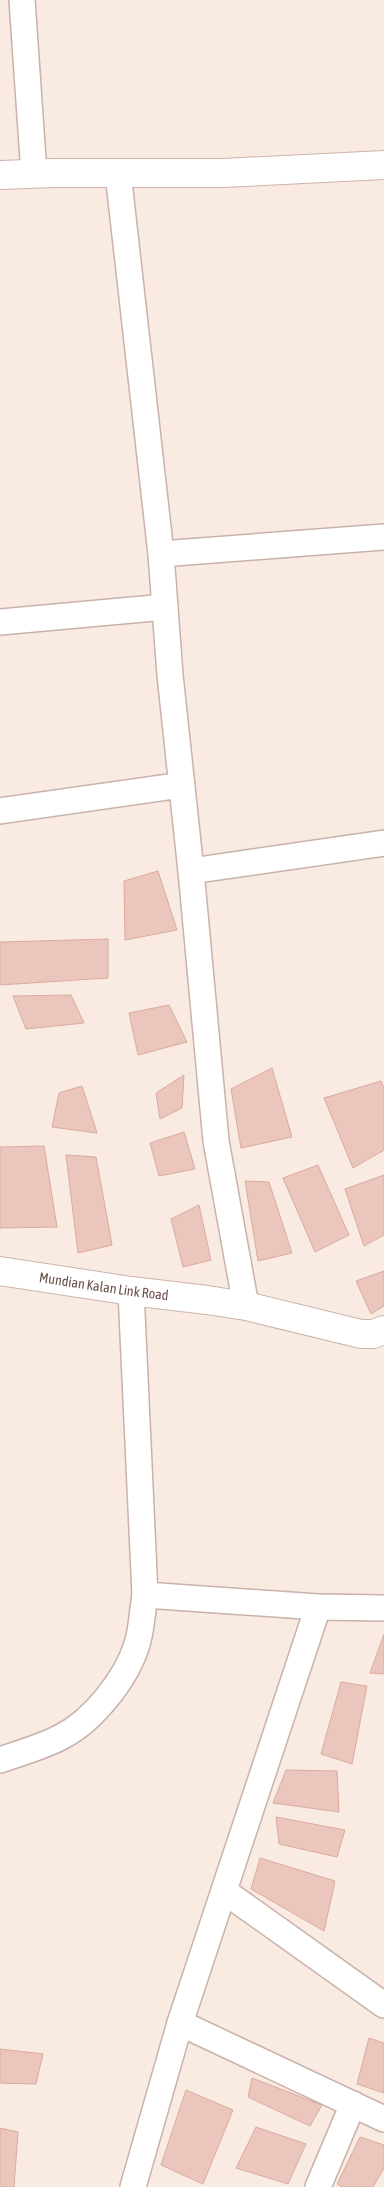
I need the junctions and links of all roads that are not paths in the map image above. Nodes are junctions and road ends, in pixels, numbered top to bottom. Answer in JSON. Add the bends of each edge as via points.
{"nodes":[{"id":1,"x":22,"y":0,"type":"edge"},
{"id":2,"x":384,"y":165,"type":"edge"},
{"id":3,"x":118,"y":173,"type":"junction"},
{"id":4,"x":34,"y":174,"type":"junction"},
{"id":5,"x":0,"y":175,"type":"edge"},
{"id":6,"x":384,"y":537,"type":"edge"},
{"id":7,"x":161,"y":554,"type":"junction"},
{"id":8,"x":165,"y":607,"type":"junction"},
{"id":9,"x":0,"y":622,"type":"edge"},
{"id":10,"x":182,"y":785,"type":"junction"},
{"id":11,"x":0,"y":811,"type":"edge"},
{"id":12,"x":384,"y":843,"type":"edge"},
{"id":13,"x":191,"y":871,"type":"junction"},
{"id":14,"x":0,"y":1271,"type":"edge"},
{"id":15,"x":131,"y":1291,"type":"junction"},
{"id":16,"x":246,"y":1306,"type":"junction"},
{"id":17,"x":384,"y":1330,"type":"edge"},
{"id":18,"x":145,"y":1595,"type":"junction"},
{"id":19,"x":318,"y":1607,"type":"junction"},
{"id":20,"x":384,"y":1608,"type":"edge"},
{"id":21,"x":0,"y":1760,"type":"edge"},
{"id":22,"x":224,"y":1892,"type":"junction"},
{"id":23,"x":384,"y":2004,"type":"edge"},
{"id":24,"x":180,"y":2023,"type":"junction"},
{"id":25,"x":353,"y":2104,"type":"junction"},
{"id":26,"x":384,"y":2119,"type":"edge"},
{"id":27,"x":133,"y":2187,"type":"edge"},
{"id":28,"x":318,"y":2187,"type":"edge"}],
"edges":[{"from":1,"to":4,"type":"street"},
{"from":2,"to":3,"type":"street","via":[[223,173]]},
{"from":3,"to":4,"type":"street"},
{"from":3,"to":7,"type":"street"},
{"from":4,"to":5,"type":"street"},
{"from":6,"to":7,"type":"street"},
{"from":7,"to":8,"type":"street"},
{"from":8,"to":9,"type":"street"},
{"from":8,"to":10,"type":"street"},
{"from":10,"to":11,"type":"street"},
{"from":10,"to":13,"type":"street"},
{"from":12,"to":13,"type":"street"},
{"from":13,"to":16,"type":"street","via":[[216,1141]]},
{"from":14,"to":15,"type":"street","name":"Mundian Kalan Link Road"},
{"from":15,"to":16,"type":"street","name":"Mundian Kalan Link Road"},
{"from":15,"to":18,"type":"street"},
{"from":16,"to":17,"type":"street","name":"Mundian Kalan Link Road","via":[[361,1334]]},
{"from":18,"to":19,"type":"street"},
{"from":18,"to":21,"type":"street","via":[[138,1643],[130,1662],[93,1712],[61,1737]]},
{"from":19,"to":20,"type":"street"},
{"from":19,"to":22,"type":"street"},
{"from":22,"to":23,"type":"street"},
{"from":22,"to":24,"type":"street"},
{"from":24,"to":25,"type":"street"},
{"from":24,"to":27,"type":"street"},
{"from":25,"to":26,"type":"street"},
{"from":25,"to":28,"type":"street"}]}
